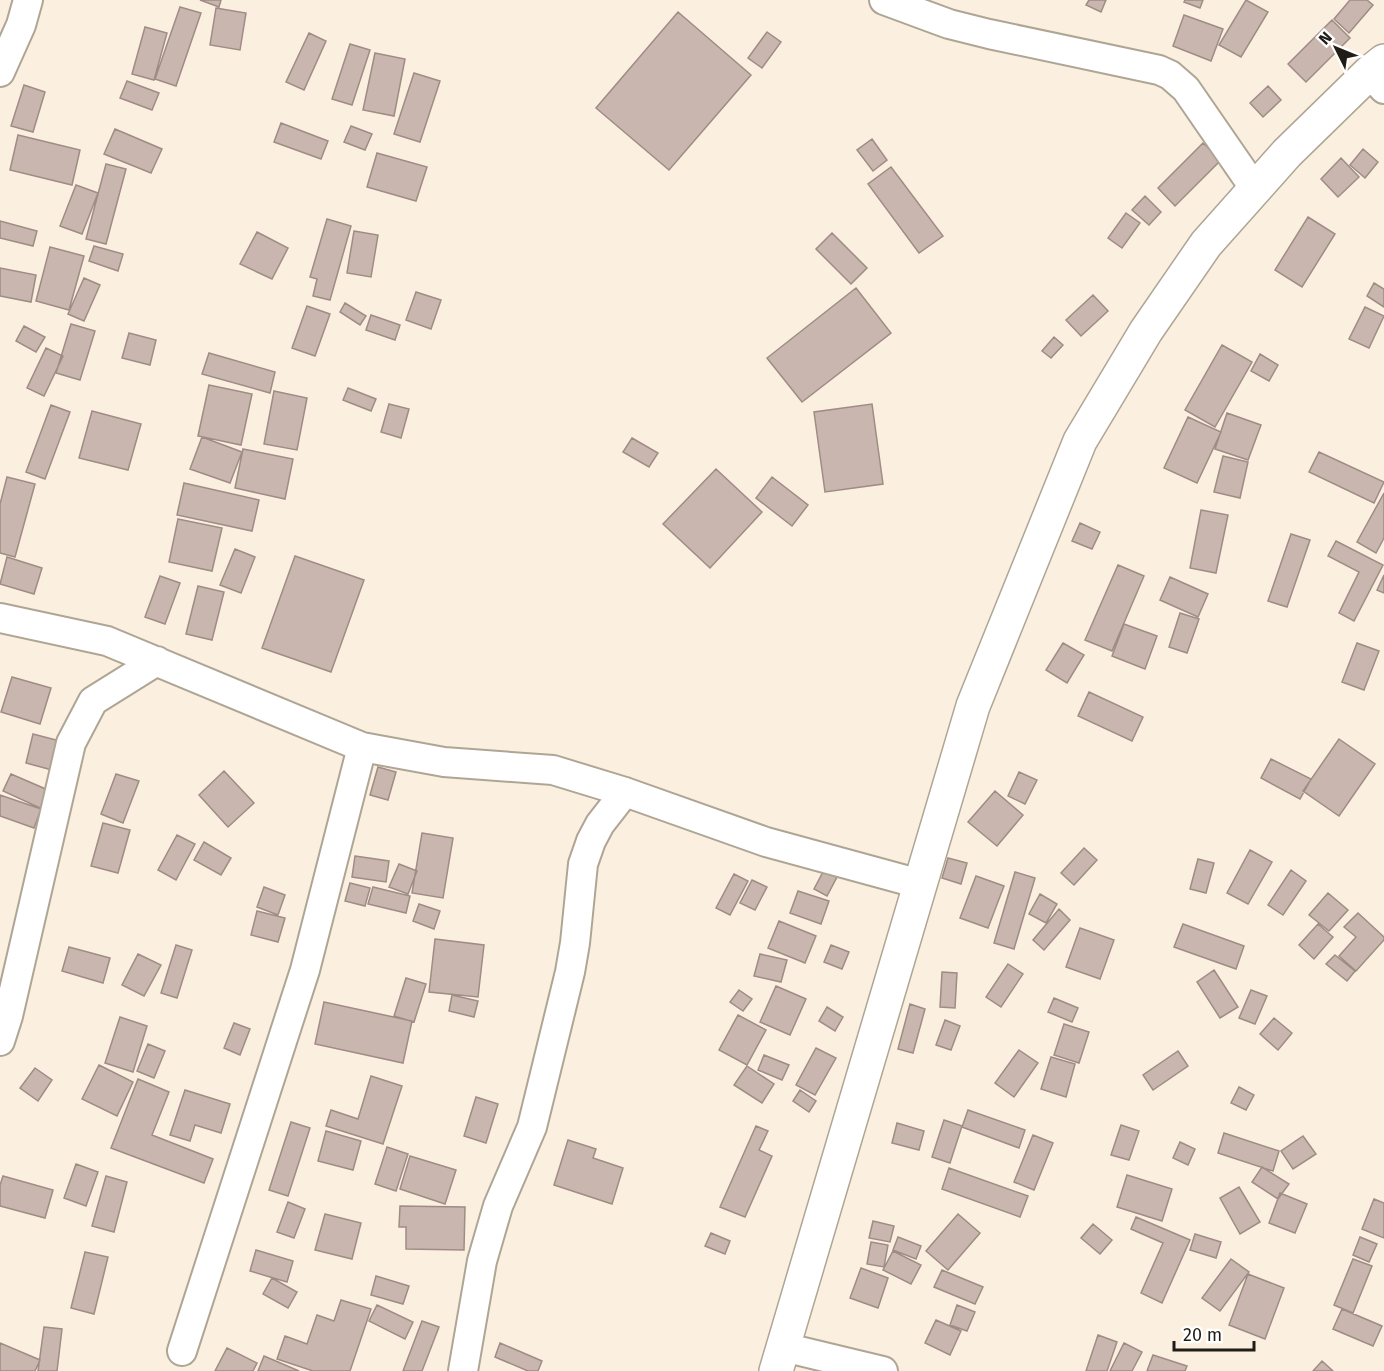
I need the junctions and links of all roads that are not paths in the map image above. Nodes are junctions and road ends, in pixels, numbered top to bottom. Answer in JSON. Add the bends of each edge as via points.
{"nodes":[{"id":1,"x":28,"y":0,"type":"edge"},
{"id":2,"x":884,"y":0,"type":"edge"},
{"id":3,"x":0,"y":72,"type":"edge"},
{"id":4,"x":1379,"y":75,"type":"edge"},
{"id":5,"x":1255,"y":189,"type":"junction"},
{"id":6,"x":0,"y":618,"type":"edge"},
{"id":7,"x":158,"y":661,"type":"junction"},
{"id":8,"x":362,"y":747,"type":"junction"},
{"id":9,"x":625,"y":792,"type":"junction"},
{"id":10,"x":920,"y":884,"type":"junction"},
{"id":11,"x":0,"y":1041,"type":"edge"},
{"id":12,"x":182,"y":1351,"type":"dead end"},
{"id":13,"x":779,"y":1359,"type":"edge"},
{"id":14,"x":463,"y":1371,"type":"edge"},
{"id":15,"x":883,"y":1371,"type":"edge"}],
"edges":[{"from":1,"to":3,"type":"street"},
{"from":2,"to":5,"type":"street","via":[[949,24],[1170,75],[1186,89]]},
{"from":4,"to":5,"type":"street","via":[[1287,153]]},
{"from":5,"to":10,"type":"street","via":[[1206,244],[1146,331],[1080,441],[973,706]]},
{"from":6,"to":7,"type":"street","via":[[107,641]]},
{"from":7,"to":8,"type":"street"},
{"from":7,"to":11,"type":"street","via":[[93,701],[71,743]]},
{"from":8,"to":9,"type":"street","via":[[444,762],[553,770]]},
{"from":8,"to":12,"type":"street","via":[[305,970]]},
{"from":9,"to":10,"type":"street","via":[[766,842]]},
{"from":9,"to":14,"type":"street","via":[[600,824],[583,864],[570,972],[532,1127],[498,1206],[482,1261]]},
{"from":10,"to":13,"type":"street"},
{"from":13,"to":15,"type":"street"}]}
